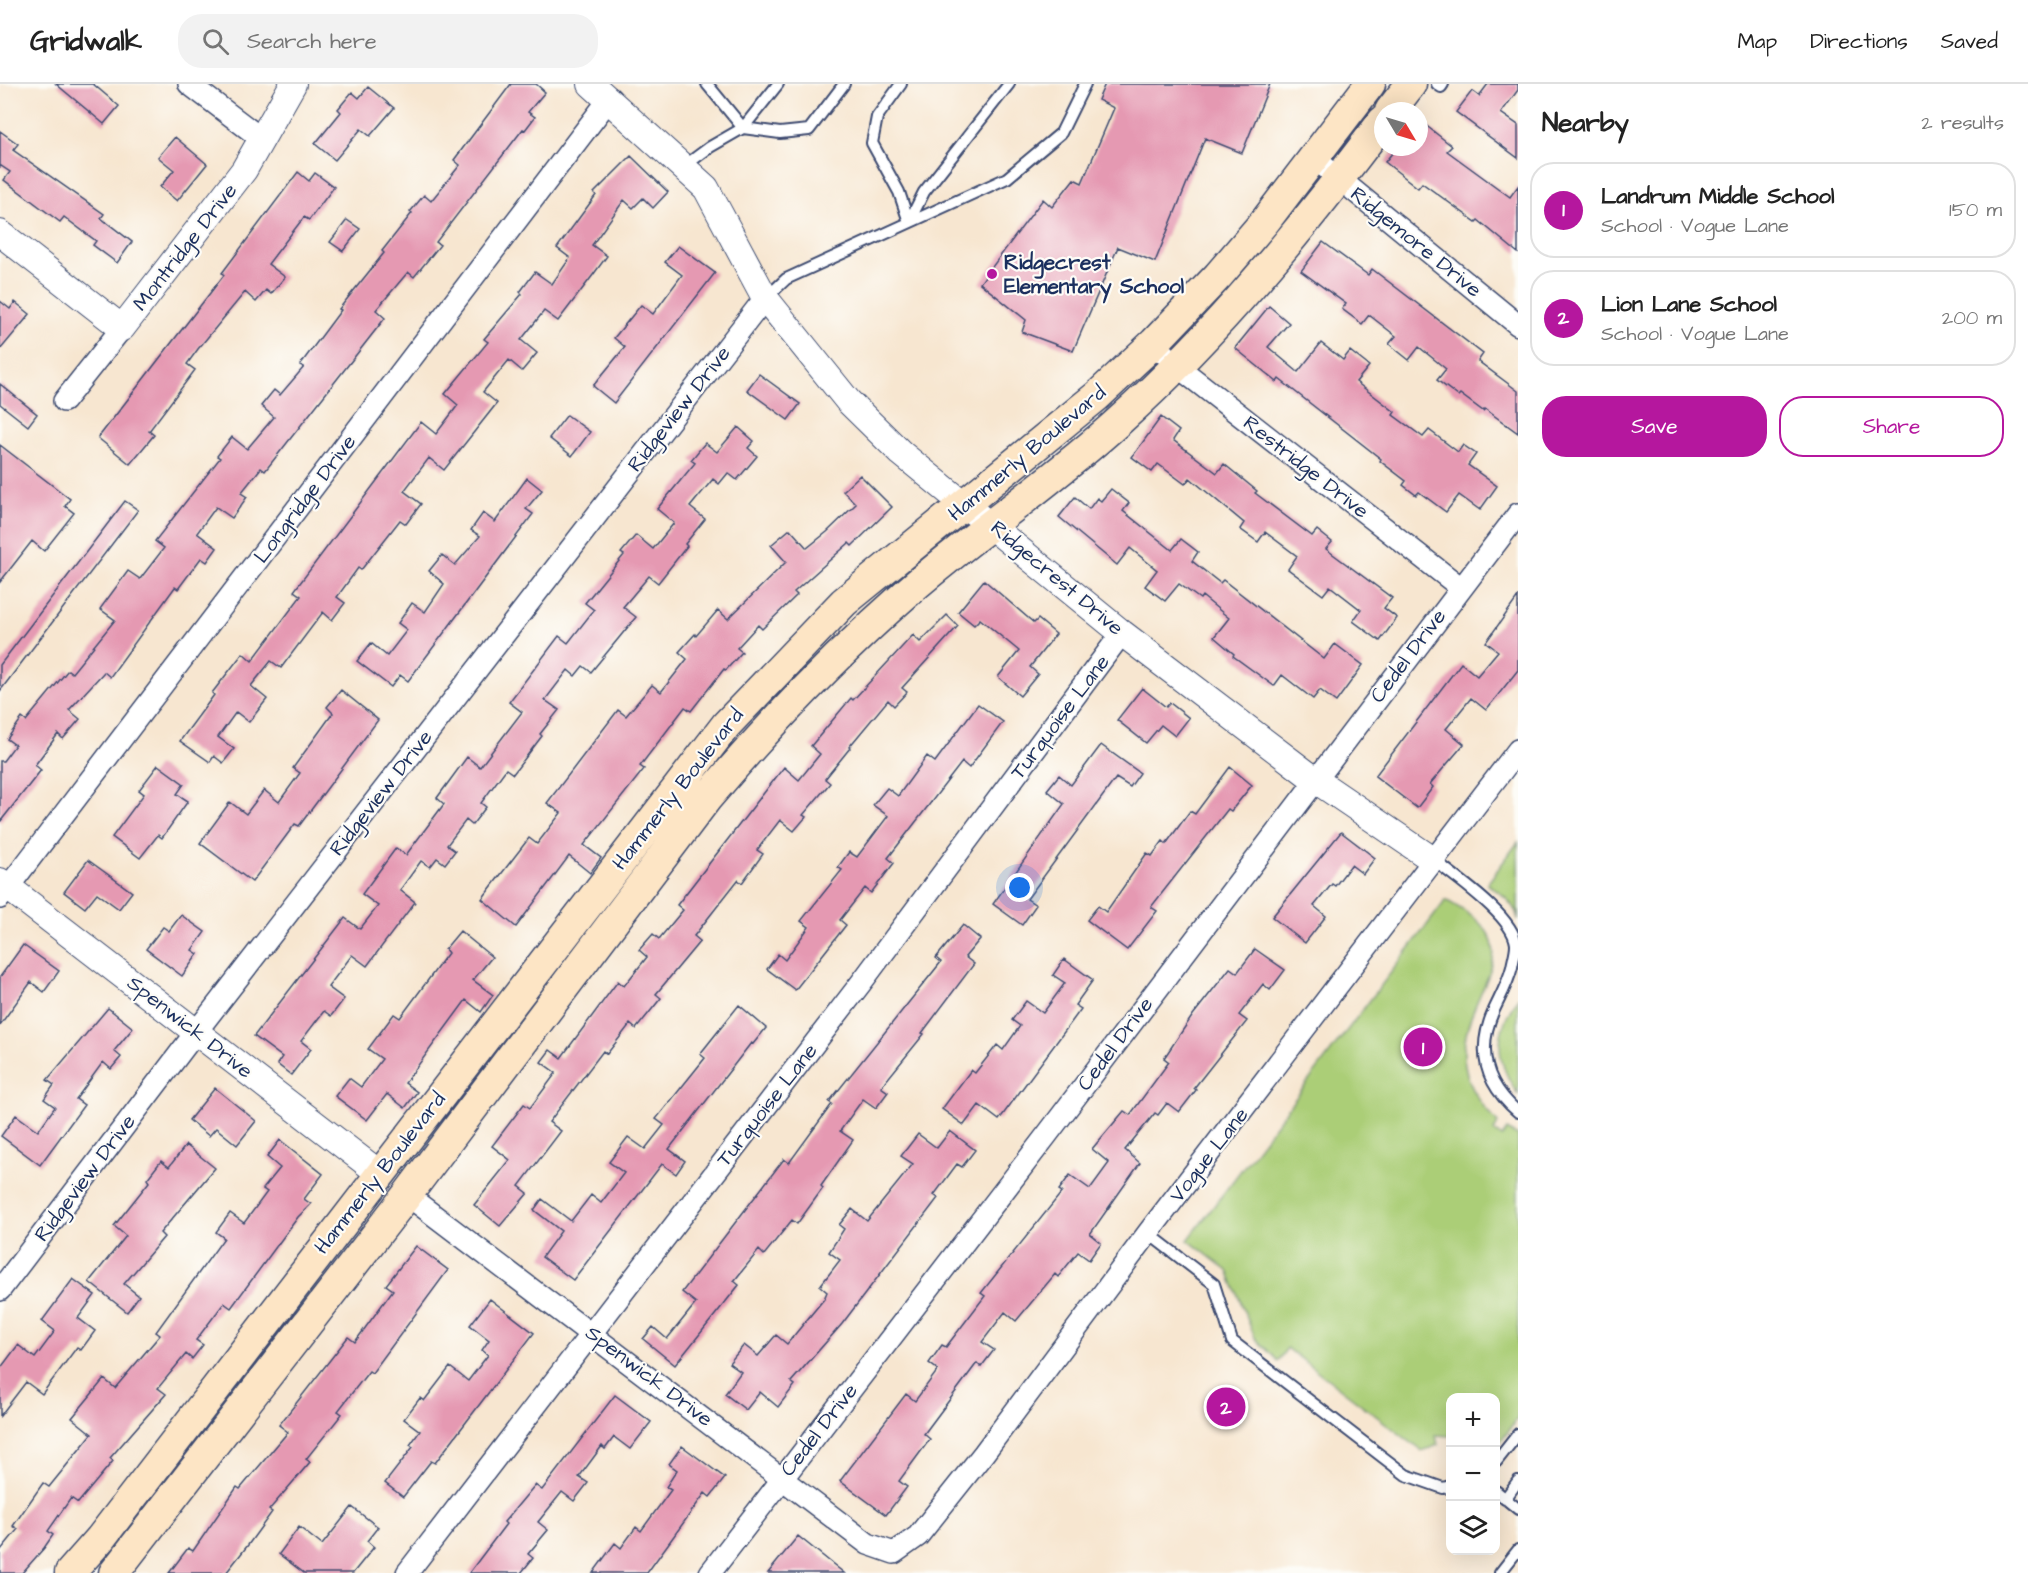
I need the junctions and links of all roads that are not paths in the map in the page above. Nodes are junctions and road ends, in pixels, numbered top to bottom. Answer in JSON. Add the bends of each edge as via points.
{"nodes":[{"id":1,"x":189,"y":84,"type":"edge"},
{"id":2,"x":293,"y":84,"type":"edge"},
{"id":3,"x":707,"y":84,"type":"edge"},
{"id":4,"x":778,"y":84,"type":"edge"},
{"id":5,"x":844,"y":84,"type":"edge"},
{"id":6,"x":901,"y":84,"type":"edge"},
{"id":7,"x":1009,"y":84,"type":"edge"},
{"id":8,"x":1085,"y":84,"type":"edge"},
{"id":9,"x":1370,"y":84,"type":"edge"},
{"id":10,"x":1411,"y":84,"type":"edge"},
{"id":11,"x":1437,"y":84,"type":"edge"},
{"id":12,"x":1443,"y":84,"type":"edge"},
{"id":13,"x":601,"y":91,"type":"edge"},
{"id":14,"x":1397,"y":102,"type":"edge"},
{"id":15,"x":742,"y":128,"type":"junction"},
{"id":16,"x":1374,"y":133,"type":"edge"},
{"id":17,"x":263,"y":141,"type":"junction"},
{"id":18,"x":1314,"y":158,"type":"junction"},
{"id":19,"x":683,"y":167,"type":"junction"},
{"id":20,"x":1339,"y":179,"type":"junction"},
{"id":21,"x":909,"y":222,"type":"junction"},
{"id":22,"x":0,"y":233,"type":"edge"},
{"id":23,"x":765,"y":298,"type":"junction"},
{"id":24,"x":1518,"y":325,"type":"edge"},
{"id":25,"x":122,"y":328,"type":"junction"},
{"id":26,"x":1155,"y":343,"type":"junction"},
{"id":27,"x":1177,"y":366,"type":"junction"},
{"id":28,"x":64,"y":401,"type":"dead end"},
{"id":29,"x":967,"y":504,"type":"junction"},
{"id":30,"x":1518,"y":514,"type":"edge"},
{"id":31,"x":992,"y":525,"type":"junction"},
{"id":32,"x":1460,"y":587,"type":"junction"},
{"id":33,"x":1122,"y":633,"type":"junction"},
{"id":34,"x":726,"y":724,"type":"junction"},
{"id":35,"x":751,"y":746,"type":"junction"},
{"id":36,"x":1518,"y":750,"type":"edge"},
{"id":37,"x":1314,"y":779,"type":"junction"},
{"id":38,"x":1433,"y":860,"type":"junction"},
{"id":39,"x":3,"y":889,"type":"edge"},
{"id":40,"x":573,"y":924,"type":"junction"},
{"id":41,"x":597,"y":942,"type":"junction"},
{"id":42,"x":1517,"y":944,"type":"edge"},
{"id":43,"x":196,"y":1032,"type":"junction"},
{"id":44,"x":452,"y":1080,"type":"junction"},
{"id":45,"x":1518,"y":1112,"type":"edge"},
{"id":46,"x":379,"y":1173,"type":"junction"},
{"id":47,"x":407,"y":1195,"type":"junction"},
{"id":48,"x":1148,"y":1233,"type":"junction"},
{"id":49,"x":340,"y":1281,"type":"junction"},
{"id":50,"x":0,"y":1290,"type":"edge"},
{"id":51,"x":591,"y":1332,"type":"junction"},
{"id":52,"x":1518,"y":1434,"type":"edge"},
{"id":53,"x":1500,"y":1457,"type":"edge"},
{"id":54,"x":783,"y":1478,"type":"junction"},
{"id":55,"x":1518,"y":1481,"type":"edge"},
{"id":56,"x":1446,"y":1487,"type":"edge"},
{"id":57,"x":1500,"y":1495,"type":"edge"},
{"id":58,"x":133,"y":1497,"type":"junction"},
{"id":59,"x":1505,"y":1499,"type":"junction"},
{"id":60,"x":1518,"y":1509,"type":"edge"},
{"id":61,"x":158,"y":1517,"type":"junction"},
{"id":62,"x":1518,"y":1550,"type":"edge"},
{"id":63,"x":894,"y":1553,"type":"joint"},
{"id":64,"x":70,"y":1573,"type":"edge"},
{"id":65,"x":114,"y":1573,"type":"edge"},
{"id":66,"x":407,"y":1573,"type":"edge"},
{"id":67,"x":710,"y":1573,"type":"edge"},
{"id":68,"x":1500,"y":1573,"type":"edge"}],
"edges":[{"from":1,"to":17,"type":"street"},
{"from":2,"to":17,"type":"street","name":"Montridge Drive"},
{"from":3,"to":15,"type":"lane"},
{"from":4,"to":15,"type":"lane"},
{"from":5,"to":15,"type":"lane","via":[[809,130],[780,133]]},
{"from":6,"to":21,"type":"lane","via":[[877,117],[872,143],[899,192]]},
{"from":7,"to":21,"type":"lane","via":[[924,192]]},
{"from":8,"to":21,"type":"lane","via":[[1061,133],[1006,178]]},
{"from":9,"to":18,"type":"main road","name":"Hammerly Boulevard"},
{"from":10,"to":14,"type":"main road"},
{"from":11,"to":12,"type":"lane"},
{"from":13,"to":19,"type":"street","name":"Ridgecrest Drive"},
{"from":13,"to":39,"type":"street","name":"Longridge Drive"},
{"from":15,"to":19,"type":"lane"},
{"from":16,"to":20,"type":"main road","name":"Hammerly Boulevard"},
{"from":17,"to":25,"type":"street","name":"Montridge Drive"},
{"from":18,"to":20,"type":"street","name":"Ridgemore Drive"},
{"from":18,"to":26,"type":"main road","name":"Hammerly Boulevard","via":[[1218,276]]},
{"from":19,"to":23,"type":"street","name":"Ridgecrest Drive","via":[[706,188]]},
{"from":20,"to":24,"type":"street","name":"Ridgemore Drive"},
{"from":20,"to":27,"type":"main road","name":"Hammerly Boulevard","via":[[1244,295]]},
{"from":21,"to":23,"type":"lane","via":[[786,279]]},
{"from":22,"to":25,"type":"street"},
{"from":23,"to":29,"type":"street","name":"Ridgecrest Drive","via":[[848,401],[901,453]]},
{"from":23,"to":43,"type":"street","name":"Ridgeview Drive"},
{"from":25,"to":28,"type":"street","name":"Montridge Drive"},
{"from":26,"to":27,"type":"street","name":"Restridge Drive"},
{"from":26,"to":29,"type":"main road","name":"Hammerly Boulevard"},
{"from":27,"to":31,"type":"main road","name":"Hammerly Boulevard","via":[[1119,421]]},
{"from":27,"to":32,"type":"street","name":"Restridge Drive"},
{"from":29,"to":31,"type":"street","name":"Ridgecrest Drive"},
{"from":29,"to":34,"type":"main road","name":"Hammerly Boulevard","via":[[844,602]]},
{"from":30,"to":32,"type":"street","name":"Cedel Drive"},
{"from":31,"to":33,"type":"street","name":"Ridgecrest Drive"},
{"from":31,"to":35,"type":"main road","name":"Hammerly Boulevard","via":[[858,636]]},
{"from":32,"to":37,"type":"street","name":"Cedel Drive"},
{"from":33,"to":37,"type":"street","name":"Ridgecrest Drive"},
{"from":33,"to":51,"type":"street","name":"Turquoise Lane","via":[[861,983]]},
{"from":34,"to":35,"type":"main road"},
{"from":34,"to":40,"type":"main road","name":"Hammerly Boulevard"},
{"from":35,"to":41,"type":"main road","name":"Hammerly Boulevard"},
{"from":36,"to":38,"type":"street","name":"Vogue Lane"},
{"from":37,"to":38,"type":"street","name":"Ridgecrest Drive"},
{"from":37,"to":54,"type":"street","name":"Cedel Drive"},
{"from":38,"to":42,"type":"lane","via":[[1488,904],[1510,929]]},
{"from":38,"to":48,"type":"street","name":"Vogue Lane"},
{"from":39,"to":43,"type":"street","name":"Spenwick Drive"},
{"from":40,"to":41,"type":"main road"},
{"from":40,"to":44,"type":"main road","name":"Hammerly Boulevard"},
{"from":41,"to":47,"type":"main road","name":"Hammerly Boulevard"},
{"from":42,"to":45,"type":"lane","via":[[1508,981],[1485,1039],[1487,1072],[1503,1099]]},
{"from":43,"to":46,"type":"street","name":"Spenwick Drive"},
{"from":43,"to":50,"type":"street","name":"Ridgeview Drive"},
{"from":44,"to":46,"type":"main road","name":"Hammerly Boulevard"},
{"from":44,"to":47,"type":"main road","via":[[428,1138],[405,1173]]},
{"from":46,"to":49,"type":"main road","via":[[385,1191],[359,1231]]},
{"from":46,"to":58,"type":"main road","name":"Hammerly Boulevard"},
{"from":47,"to":49,"type":"main road","name":"Hammerly Boulevard"},
{"from":47,"to":51,"type":"street","name":"Spenwick Drive"},
{"from":48,"to":56,"type":"lane","via":[[1214,1284],[1232,1341],[1406,1474]]},
{"from":48,"to":63,"type":"street","name":"Vogue Lane","via":[[918,1536]]},
{"from":49,"to":61,"type":"main road","name":"Hammerly Boulevard"},
{"from":51,"to":54,"type":"street","name":"Spenwick Drive"},
{"from":51,"to":66,"type":"street","name":"Turquoise Lane"},
{"from":52,"to":53,"type":"lane"},
{"from":54,"to":63,"type":"street","name":"Spenwick Drive","via":[[868,1544]]},
{"from":54,"to":67,"type":"street","name":"Cedel Drive"},
{"from":55,"to":59,"type":"lane"},
{"from":57,"to":59,"type":"lane"},
{"from":58,"to":61,"type":"main road"},
{"from":58,"to":64,"type":"main road","name":"Hammerly Boulevard"},
{"from":59,"to":60,"type":"lane"},
{"from":61,"to":65,"type":"main road","name":"Hammerly Boulevard"},
{"from":62,"to":68,"type":"lane"}]}
